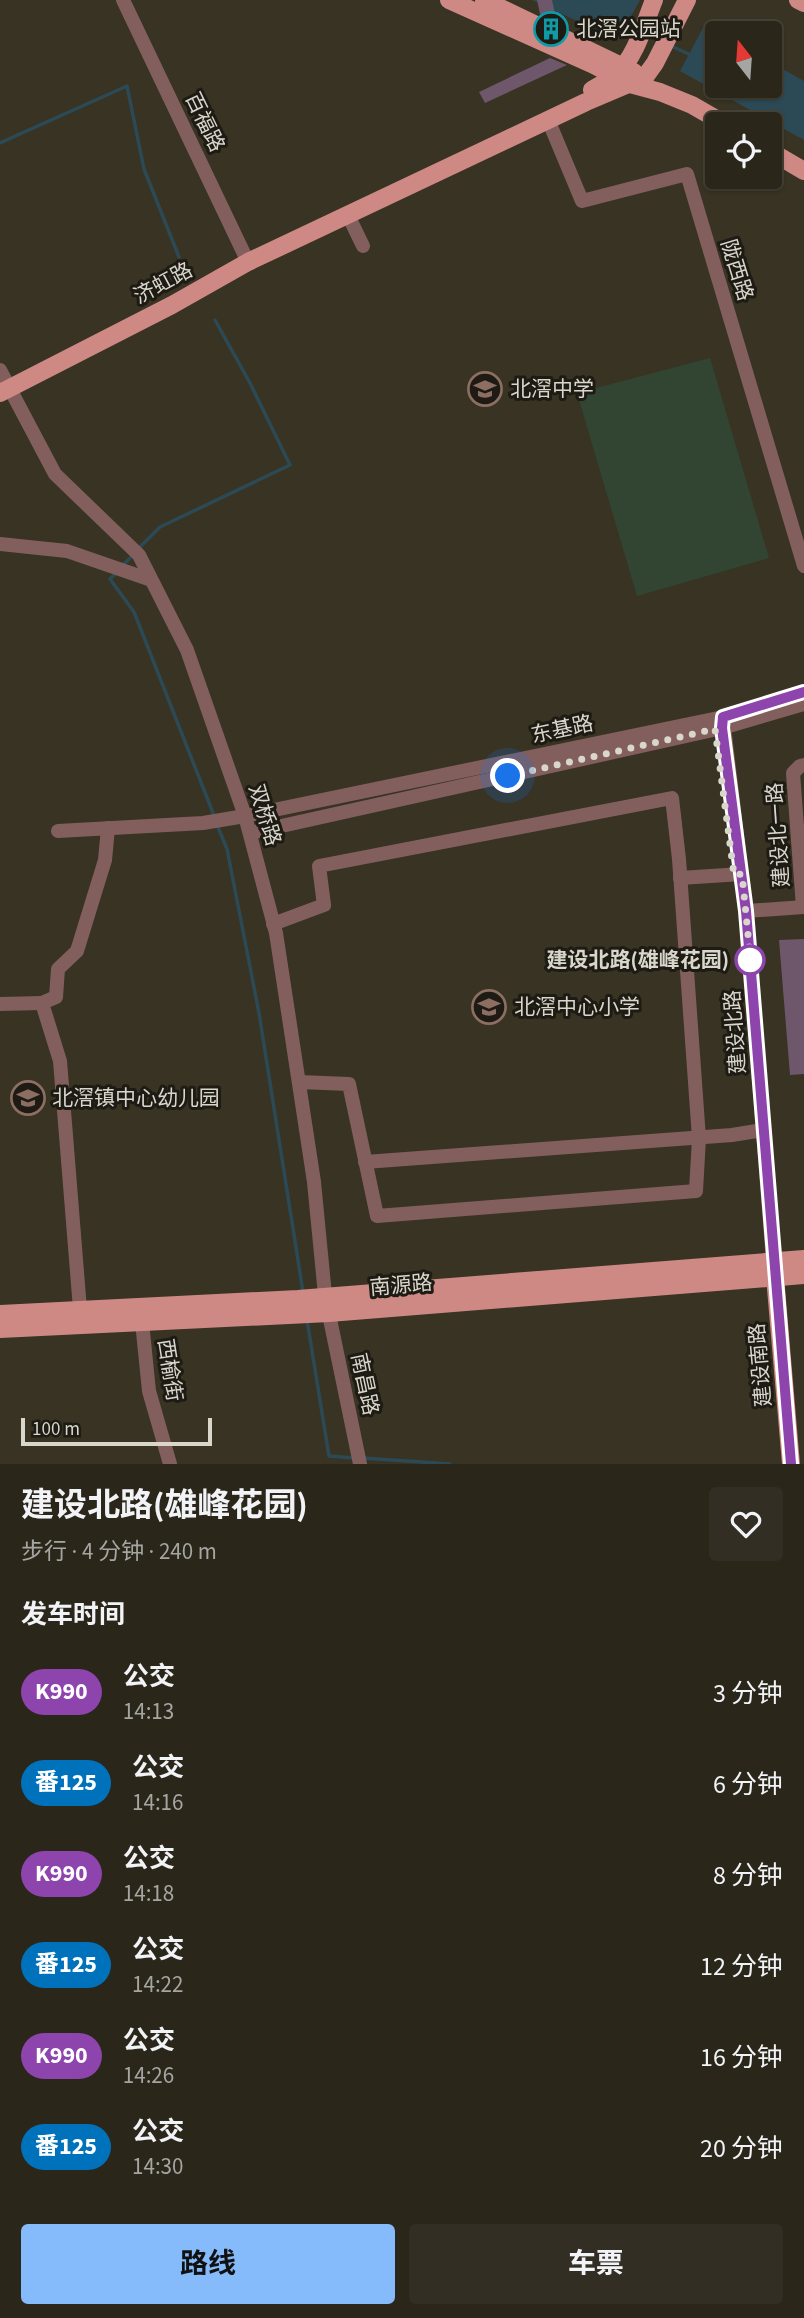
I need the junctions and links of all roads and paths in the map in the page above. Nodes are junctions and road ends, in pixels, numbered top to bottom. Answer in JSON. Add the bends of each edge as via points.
{"nodes":[{"id":1,"x":123,"y":0,"type":"edge"},
{"id":2,"x":449,"y":0,"type":"edge"},
{"id":3,"x":484,"y":0,"type":"edge"},
{"id":4,"x":654,"y":0,"type":"edge"},
{"id":5,"x":687,"y":0,"type":"edge"},
{"id":6,"x":798,"y":0,"type":"edge"},
{"id":7,"x":804,"y":3,"type":"edge"},
{"id":8,"x":633,"y":74,"type":"junction"},
{"id":9,"x":705,"y":112,"type":"edge"},
{"id":10,"x":720,"y":112,"type":"edge"},
{"id":11,"x":549,"y":122,"type":"junction"},
{"id":12,"x":782,"y":149,"type":"edge"},
{"id":13,"x":782,"y":158,"type":"edge"},
{"id":14,"x":804,"y":162,"type":"edge"},
{"id":15,"x":804,"y":171,"type":"edge"},
{"id":16,"x":348,"y":215,"type":"junction"},
{"id":17,"x":363,"y":246,"type":"dead end"},
{"id":18,"x":248,"y":262,"type":"junction"},
{"id":19,"x":0,"y":370,"type":"edge"},
{"id":20,"x":4,"y":391,"type":"edge"},
{"id":21,"x":0,"y":544,"type":"edge"},
{"id":22,"x":804,"y":566,"type":"edge"},
{"id":23,"x":151,"y":580,"type":"junction"},
{"id":24,"x":804,"y":692,"type":"edge"},
{"id":25,"x":804,"y":704,"type":"edge"},
{"id":26,"x":718,"y":723,"type":"junction"},
{"id":27,"x":804,"y":765,"type":"edge"},
{"id":28,"x":245,"y":816,"type":"junction"},
{"id":29,"x":108,"y":828,"type":"junction"},
{"id":30,"x":58,"y":831,"type":"dead end"},
{"id":31,"x":250,"y":833,"type":"junction"},
{"id":32,"x":738,"y":874,"type":"junction"},
{"id":33,"x":680,"y":878,"type":"junction"},
{"id":34,"x":804,"y":907,"type":"edge"},
{"id":35,"x":746,"y":911,"type":"junction"},
{"id":36,"x":274,"y":924,"type":"junction"},
{"id":37,"x":42,"y":1003,"type":"junction"},
{"id":38,"x":0,"y":1004,"type":"edge"},
{"id":39,"x":299,"y":1082,"type":"junction"},
{"id":40,"x":759,"y":1131,"type":"junction"},
{"id":41,"x":699,"y":1138,"type":"junction"},
{"id":42,"x":365,"y":1161,"type":"junction"},
{"id":43,"x":804,"y":1259,"type":"edge"},
{"id":44,"x":770,"y":1270,"type":"junction"},
{"id":45,"x":804,"y":1275,"type":"edge"},
{"id":46,"x":325,"y":1295,"type":"junction"},
{"id":47,"x":80,"y":1309,"type":"junction"},
{"id":48,"x":329,"y":1313,"type":"junction"},
{"id":49,"x":0,"y":1314,"type":"edge"},
{"id":50,"x":142,"y":1322,"type":"junction"},
{"id":51,"x":0,"y":1329,"type":"edge"},
{"id":52,"x":792,"y":1462,"type":"edge"},
{"id":53,"x":170,"y":1464,"type":"edge"},
{"id":54,"x":360,"y":1464,"type":"edge"}],
"edges":[{"from":1,"to":18,"type":"street","name":"百福路"},
{"from":2,"to":8,"type":"main road","via":[[594,65]]},
{"from":3,"to":8,"type":"main road"},
{"from":4,"to":8,"type":"main road","via":[[634,50]]},
{"from":5,"to":8,"type":"main road"},
{"from":6,"to":7,"type":"main road"},
{"from":8,"to":9,"type":"main road"},
{"from":8,"to":10,"type":"main road","via":[[691,95]]},
{"from":8,"to":11,"type":"main road","name":"济虹路"},
{"from":8,"to":16,"type":"main road","name":"济虹路","via":[[353,207]]},
{"from":11,"to":16,"type":"main road","name":"济虹路"},
{"from":11,"to":22,"type":"street","name":"陇西路","via":[[582,201],[687,174]]},
{"from":12,"to":14,"type":"main road"},
{"from":13,"to":15,"type":"main road"},
{"from":16,"to":17,"type":"street"},
{"from":16,"to":18,"type":"main road","name":"济虹路"},
{"from":18,"to":20,"type":"main road","name":"济虹路"},
{"from":19,"to":20,"type":"street","name":"双桥路"},
{"from":20,"to":23,"type":"street","name":"双桥路","via":[[55,474],[139,555]]},
{"from":21,"to":23,"type":"street","via":[[66,551]]},
{"from":23,"to":28,"type":"street","name":"双桥路","via":[[187,650]]},
{"from":24,"to":26,"type":"street","name":"东基路"},
{"from":25,"to":26,"type":"street","name":"东基路"},
{"from":26,"to":28,"type":"street","name":"东基路"},
{"from":26,"to":31,"type":"street","name":"东基路"},
{"from":26,"to":32,"type":"street","name":"建设北路"},
{"from":27,"to":34,"type":"street","name":"建设北一路","via":[[793,773]]},
{"from":28,"to":29,"type":"street","name":"东基路"},
{"from":28,"to":31,"type":"street","name":"双桥路"},
{"from":29,"to":30,"type":"street","name":"东基路"},
{"from":29,"to":37,"type":"street","via":[[105,860],[77,951],[58,970],[56,997]]},
{"from":31,"to":36,"type":"street","name":"双桥路"},
{"from":32,"to":33,"type":"street"},
{"from":32,"to":35,"type":"street","name":"建设北路"},
{"from":32,"to":40,"type":"street","name":"建设北路"},
{"from":33,"to":36,"type":"street","via":[[672,798],[319,866],[324,905]]},
{"from":33,"to":41,"type":"street"},
{"from":34,"to":35,"type":"street"},
{"from":35,"to":40,"type":"street","name":"建设北路"},
{"from":36,"to":39,"type":"street","name":"双桥路"},
{"from":37,"to":38,"type":"street"},
{"from":37,"to":47,"type":"street","via":[[60,1060]]},
{"from":39,"to":42,"type":"street","via":[[349,1084]]},
{"from":39,"to":46,"type":"street","name":"双桥路"},
{"from":40,"to":41,"type":"street"},
{"from":40,"to":44,"type":"street","name":"建设北路"},
{"from":41,"to":42,"type":"street"},
{"from":41,"to":42,"type":"street","via":[[696,1191],[377,1216]]},
{"from":43,"to":44,"type":"main road","name":"南源路"},
{"from":44,"to":45,"type":"main road","name":"南源路"},
{"from":44,"to":46,"type":"main road","name":"南源路"},
{"from":44,"to":48,"type":"main road","name":"南源路"},
{"from":44,"to":52,"type":"main road"},
{"from":46,"to":47,"type":"main road","name":"南源路"},
{"from":46,"to":48,"type":"street","name":"双桥路"},
{"from":47,"to":49,"type":"main road","name":"南源路"},
{"from":48,"to":50,"type":"main road","name":"南源路"},
{"from":48,"to":54,"type":"street","name":"南昌路"},
{"from":50,"to":51,"type":"main road","name":"南源路"},
{"from":50,"to":53,"type":"street","name":"西榆街","via":[[149,1391]]}]}
